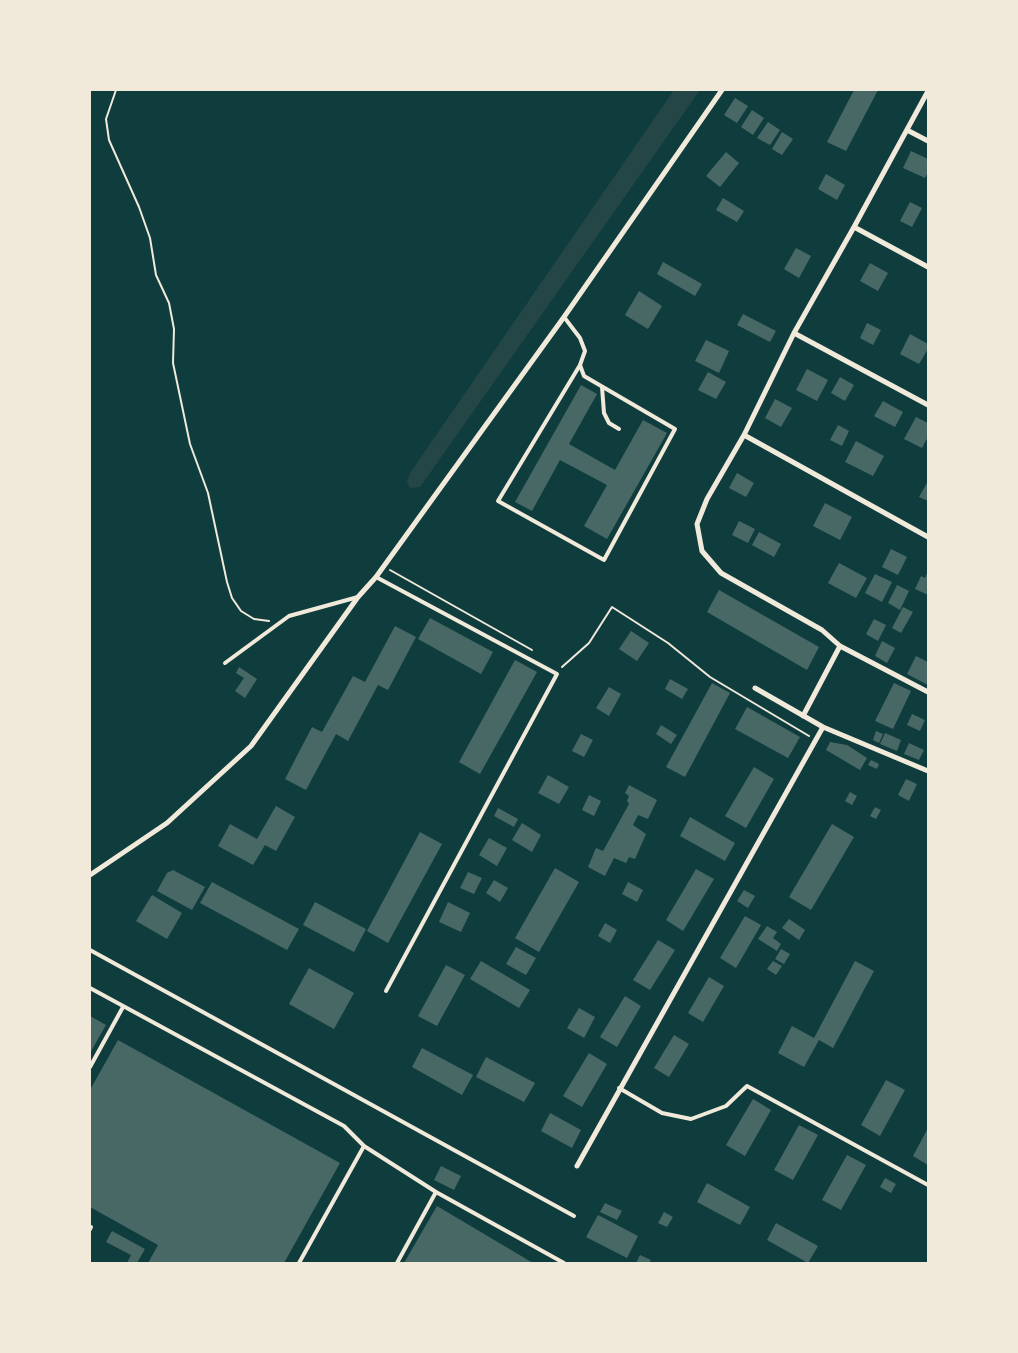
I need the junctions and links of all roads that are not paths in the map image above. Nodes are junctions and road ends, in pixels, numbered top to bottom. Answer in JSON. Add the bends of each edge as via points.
{"nodes":[{"id":1,"x":722,"y":90,"type":"edge"},
{"id":2,"x":928,"y":91,"type":"edge"},
{"id":3,"x":907,"y":130,"type":"junction"},
{"id":4,"x":928,"y":141,"type":"edge"},
{"id":5,"x":854,"y":227,"type":"junction"},
{"id":6,"x":928,"y":267,"type":"edge"},
{"id":7,"x":564,"y":317,"type":"junction"},
{"id":8,"x":794,"y":333,"type":"junction"},
{"id":9,"x":580,"y":365,"type":"junction"},
{"id":10,"x":602,"y":387,"type":"junction"},
{"id":11,"x":928,"y":405,"type":"edge"},
{"id":12,"x":618,"y":429,"type":"dead end"},
{"id":13,"x":744,"y":435,"type":"junction"},
{"id":14,"x":928,"y":537,"type":"edge"},
{"id":15,"x":376,"y":577,"type":"junction"},
{"id":16,"x":358,"y":598,"type":"junction"},
{"id":17,"x":840,"y":646,"type":"junction"},
{"id":18,"x":225,"y":663,"type":"dead end"},
{"id":19,"x":755,"y":688,"type":"dead end"},
{"id":20,"x":928,"y":692,"type":"edge"},
{"id":21,"x":803,"y":716,"type":"junction"},
{"id":22,"x":823,"y":727,"type":"junction"},
{"id":23,"x":928,"y":772,"type":"edge"},
{"id":24,"x":90,"y":875,"type":"edge"},
{"id":25,"x":90,"y":950,"type":"edge"},
{"id":26,"x":90,"y":988,"type":"edge"},
{"id":27,"x":386,"y":991,"type":"dead end"},
{"id":28,"x":123,"y":1007,"type":"junction"},
{"id":29,"x":90,"y":1067,"type":"edge"},
{"id":30,"x":619,"y":1088,"type":"junction"},
{"id":31,"x":364,"y":1146,"type":"junction"},
{"id":32,"x":576,"y":1166,"type":"dead end"},
{"id":33,"x":928,"y":1185,"type":"edge"},
{"id":34,"x":436,"y":1192,"type":"junction"},
{"id":35,"x":574,"y":1216,"type":"dead end"},
{"id":36,"x":299,"y":1263,"type":"edge"},
{"id":37,"x":397,"y":1263,"type":"edge"},
{"id":38,"x":564,"y":1263,"type":"edge"}],
"edges":[{"from":1,"to":7,"type":"street"},
{"from":2,"to":3,"type":"street"},
{"from":3,"to":4,"type":"street"},
{"from":3,"to":5,"type":"street"},
{"from":5,"to":6,"type":"street"},
{"from":5,"to":8,"type":"street"},
{"from":7,"to":9,"type":"lane","via":[[580,338],[585,351]]},
{"from":7,"to":15,"type":"street"},
{"from":8,"to":11,"type":"street"},
{"from":8,"to":13,"type":"street"},
{"from":9,"to":10,"type":"lane","via":[[584,376]]},
{"from":9,"to":10,"type":"lane","via":[[498,501],[604,560],[675,429]]},
{"from":10,"to":12,"type":"lane","via":[[604,413],[609,423]]},
{"from":13,"to":14,"type":"street"},
{"from":13,"to":17,"type":"street","via":[[707,499],[697,524],[702,551],[721,573],[822,630]]},
{"from":15,"to":16,"type":"street"},
{"from":15,"to":27,"type":"lane","via":[[557,674]]},
{"from":16,"to":18,"type":"lane","via":[[288,616]]},
{"from":16,"to":24,"type":"street","via":[[251,746],[167,823]]},
{"from":17,"to":20,"type":"street"},
{"from":17,"to":21,"type":"street"},
{"from":19,"to":21,"type":"street"},
{"from":21,"to":22,"type":"street"},
{"from":22,"to":23,"type":"street"},
{"from":22,"to":30,"type":"street"},
{"from":25,"to":35,"type":"lane"},
{"from":26,"to":28,"type":"lane"},
{"from":28,"to":29,"type":"lane"},
{"from":28,"to":31,"type":"lane","via":[[344,1126]]},
{"from":30,"to":32,"type":"street"},
{"from":30,"to":33,"type":"lane","via":[[662,1113],[691,1119],[726,1106],[747,1086]]},
{"from":31,"to":34,"type":"lane"},
{"from":31,"to":36,"type":"lane"},
{"from":34,"to":37,"type":"lane"},
{"from":34,"to":38,"type":"lane"}]}
